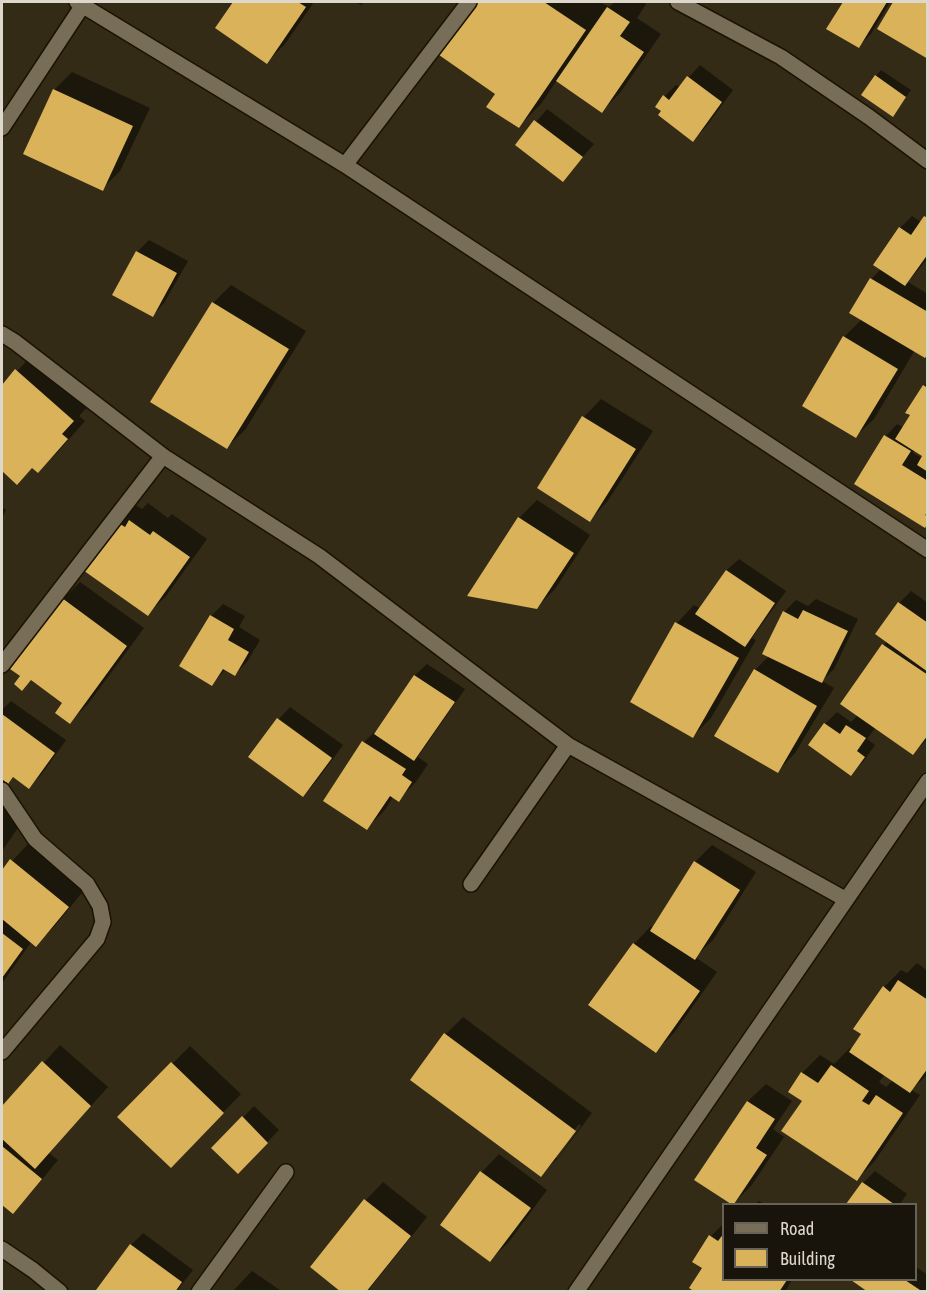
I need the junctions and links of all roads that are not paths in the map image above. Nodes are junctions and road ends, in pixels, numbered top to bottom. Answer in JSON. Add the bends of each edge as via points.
{"nodes":[{"id":1,"x":469,"y":2,"type":"edge"},
{"id":2,"x":678,"y":2,"type":"edge"},
{"id":3,"x":80,"y":3,"type":"edge"},
{"id":4,"x":2,"y":128,"type":"edge"},
{"id":5,"x":927,"y":161,"type":"edge"},
{"id":6,"x":345,"y":165,"type":"junction"},
{"id":7,"x":2,"y":334,"type":"edge"},
{"id":8,"x":162,"y":456,"type":"junction"},
{"id":9,"x":927,"y":550,"type":"edge"},
{"id":10,"x":2,"y":665,"type":"edge"},
{"id":11,"x":568,"y":745,"type":"junction"},
{"id":12,"x":927,"y":782,"type":"edge"},
{"id":13,"x":2,"y":790,"type":"edge"},
{"id":14,"x":471,"y":884,"type":"dead end"},
{"id":15,"x":845,"y":899,"type":"junction"},
{"id":16,"x":2,"y":1052,"type":"edge"},
{"id":17,"x":286,"y":1172,"type":"dead end"},
{"id":18,"x":2,"y":1249,"type":"edge"},
{"id":19,"x":60,"y":1292,"type":"edge"},
{"id":20,"x":199,"y":1292,"type":"edge"},
{"id":21,"x":576,"y":1292,"type":"edge"}],
"edges":[{"from":1,"to":6,"type":"street"},
{"from":2,"to":5,"type":"street","via":[[781,57]]},
{"from":3,"to":4,"type":"street"},
{"from":3,"to":6,"type":"street"},
{"from":6,"to":9,"type":"street"},
{"from":7,"to":8,"type":"street"},
{"from":8,"to":10,"type":"street"},
{"from":8,"to":11,"type":"street","via":[[319,556]]},
{"from":11,"to":14,"type":"street"},
{"from":11,"to":15,"type":"street"},
{"from":12,"to":15,"type":"street"},
{"from":13,"to":16,"type":"street","via":[[35,839],[87,884],[100,906],[103,922],[97,939]]},
{"from":15,"to":21,"type":"street"},
{"from":17,"to":20,"type":"street"},
{"from":18,"to":19,"type":"street"}]}
